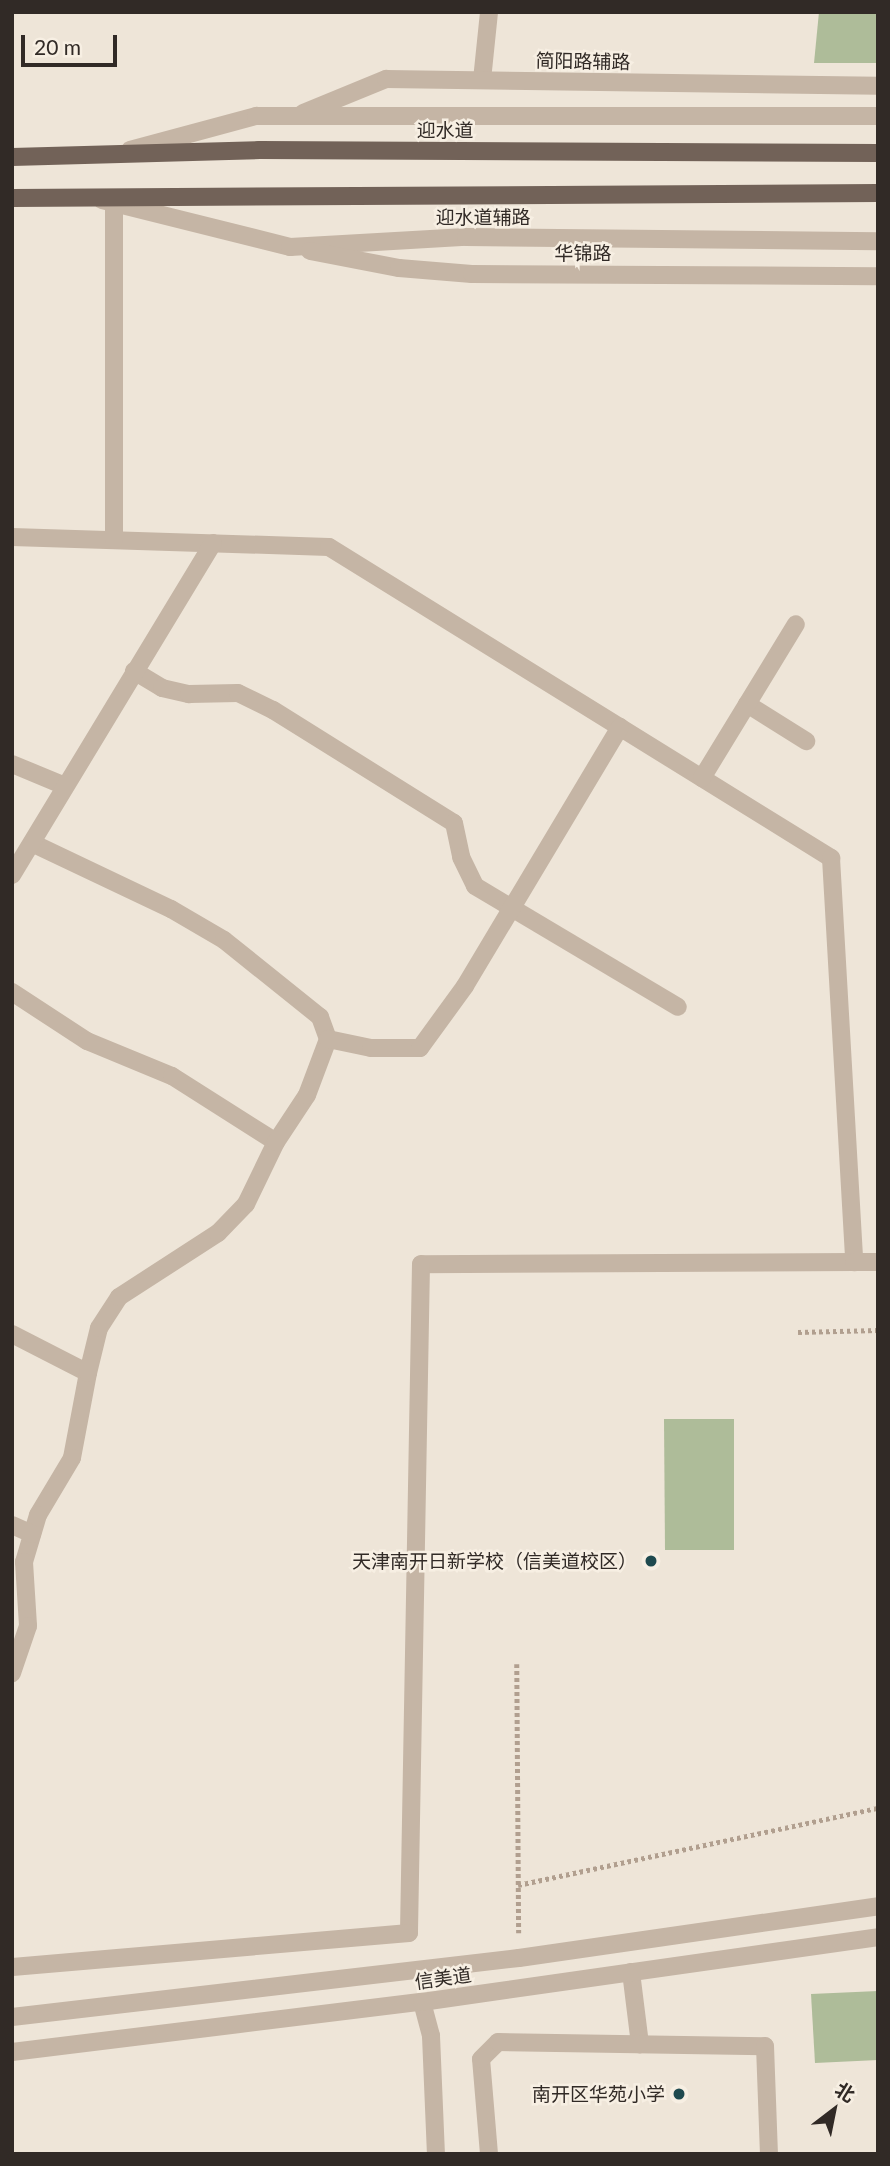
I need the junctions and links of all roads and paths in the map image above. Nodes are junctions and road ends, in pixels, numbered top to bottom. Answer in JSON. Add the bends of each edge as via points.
{"nodes":[{"id":1,"x":489,"y":12,"type":"edge"},
{"id":2,"x":482,"y":80,"type":"junction"},
{"id":3,"x":878,"y":86,"type":"edge"},
{"id":4,"x":878,"y":116,"type":"edge"},
{"id":5,"x":295,"y":117,"type":"junction"},
{"id":6,"x":878,"y":153,"type":"edge"},
{"id":7,"x":12,"y":157,"type":"edge"},
{"id":8,"x":103,"y":158,"type":"junction"},
{"id":9,"x":878,"y":193,"type":"edge"},
{"id":10,"x":12,"y":198,"type":"edge"},
{"id":11,"x":95,"y":198,"type":"junction"},
{"id":12,"x":114,"y":204,"type":"junction"},
{"id":13,"x":878,"y":241,"type":"edge"},
{"id":14,"x":290,"y":247,"type":"junction"},
{"id":15,"x":878,"y":276,"type":"edge"},
{"id":16,"x":12,"y":537,"type":"edge"},
{"id":17,"x":114,"y":540,"type":"junction"},
{"id":18,"x":213,"y":543,"type":"junction"},
{"id":19,"x":796,"y":624,"type":"dead end"},
{"id":20,"x":134,"y":671,"type":"junction"},
{"id":21,"x":747,"y":704,"type":"junction"},
{"id":22,"x":620,"y":727,"type":"junction"},
{"id":23,"x":806,"y":741,"type":"dead end"},
{"id":24,"x":12,"y":764,"type":"edge"},
{"id":25,"x":702,"y":778,"type":"junction"},
{"id":26,"x":65,"y":786,"type":"junction"},
{"id":27,"x":32,"y":843,"type":"junction"},
{"id":28,"x":12,"y":875,"type":"edge"},
{"id":29,"x":512,"y":905,"type":"junction"},
{"id":30,"x":12,"y":992,"type":"edge"},
{"id":31,"x":678,"y":1007,"type":"dead end"},
{"id":32,"x":328,"y":1039,"type":"junction"},
{"id":33,"x":276,"y":1142,"type":"junction"},
{"id":34,"x":854,"y":1262,"type":"junction"},
{"id":35,"x":878,"y":1262,"type":"edge"},
{"id":36,"x":878,"y":1330,"type":"edge"},
{"id":37,"x":798,"y":1332,"type":"dead end"},
{"id":38,"x":12,"y":1334,"type":"edge"},
{"id":39,"x":88,"y":1373,"type":"junction"},
{"id":40,"x":12,"y":1525,"type":"edge"},
{"id":41,"x":32,"y":1534,"type":"junction"},
{"id":42,"x":517,"y":1664,"type":"dead end"},
{"id":43,"x":12,"y":1673,"type":"edge"},
{"id":44,"x":878,"y":1808,"type":"edge"},
{"id":45,"x":518,"y":1885,"type":"junction"},
{"id":46,"x":878,"y":1906,"type":"edge"},
{"id":47,"x":878,"y":1937,"type":"edge"},
{"id":48,"x":519,"y":1958,"type":"junction"},
{"id":49,"x":12,"y":1967,"type":"edge"},
{"id":50,"x":631,"y":1972,"type":"junction"},
{"id":51,"x":422,"y":2002,"type":"junction"},
{"id":52,"x":12,"y":2017,"type":"edge"},
{"id":53,"x":640,"y":2045,"type":"junction"},
{"id":54,"x":12,"y":2052,"type":"edge"},
{"id":55,"x":436,"y":2154,"type":"edge"},
{"id":56,"x":489,"y":2154,"type":"edge"},
{"id":57,"x":769,"y":2154,"type":"edge"}],
"edges":[{"from":1,"to":2,"type":"street"},
{"from":2,"to":3,"type":"street","name":"简阳路辅路"},
{"from":2,"to":5,"type":"street","name":"简阳路辅路","via":[[386,79]]},
{"from":4,"to":5,"type":"street"},
{"from":5,"to":8,"type":"street","via":[[256,116]]},
{"from":6,"to":8,"type":"main road","name":"迎水道","via":[[260,150]]},
{"from":7,"to":8,"type":"main road","name":"迎水道"},
{"from":9,"to":11,"type":"main road"},
{"from":10,"to":11,"type":"main road"},
{"from":11,"to":12,"type":"street","name":"迎水道辅路"},
{"from":12,"to":14,"type":"street","name":"迎水道辅路"},
{"from":12,"to":17,"type":"street"},
{"from":13,"to":14,"type":"street","name":"迎水道辅路","via":[[466,237]]},
{"from":14,"to":15,"type":"street","name":"华锦路","via":[[400,268],[472,274]]},
{"from":16,"to":17,"type":"street"},
{"from":17,"to":18,"type":"street"},
{"from":18,"to":20,"type":"street"},
{"from":18,"to":22,"type":"street","via":[[329,547]]},
{"from":19,"to":21,"type":"street"},
{"from":20,"to":26,"type":"street"},
{"from":20,"to":29,"type":"street","via":[[162,688],[189,694],[238,694],[273,710],[429,806],[454,823],[461,857],[475,886]]},
{"from":21,"to":23,"type":"street"},
{"from":21,"to":25,"type":"street"},
{"from":22,"to":25,"type":"street"},
{"from":22,"to":29,"type":"street"},
{"from":24,"to":26,"type":"street"},
{"from":25,"to":34,"type":"street","via":[[831,858]]},
{"from":26,"to":27,"type":"street"},
{"from":27,"to":28,"type":"street"},
{"from":27,"to":32,"type":"street","via":[[171,909],[224,940],[320,1017]]},
{"from":29,"to":31,"type":"street"},
{"from":29,"to":32,"type":"street","via":[[465,986],[420,1048],[371,1048]]},
{"from":30,"to":33,"type":"street","via":[[87,1041],[172,1076]]},
{"from":32,"to":33,"type":"street","via":[[307,1095]]},
{"from":33,"to":39,"type":"street","via":[[246,1204],[218,1233],[119,1297],[99,1328]]},
{"from":34,"to":35,"type":"street"},
{"from":34,"to":49,"type":"street","via":[[421,1264],[408,1933]]},
{"from":36,"to":37,"type":"path"},
{"from":38,"to":39,"type":"street"},
{"from":39,"to":41,"type":"street","via":[[72,1458],[38,1515]]},
{"from":40,"to":41,"type":"street"},
{"from":41,"to":43,"type":"street","via":[[24,1562],[28,1626]]},
{"from":42,"to":45,"type":"path"},
{"from":44,"to":45,"type":"path"},
{"from":45,"to":48,"type":"path"},
{"from":46,"to":48,"type":"street","name":"信美道"},
{"from":47,"to":50,"type":"street","name":"信美道"},
{"from":48,"to":52,"type":"street","name":"信美道"},
{"from":50,"to":51,"type":"street","name":"信美道"},
{"from":50,"to":53,"type":"street"},
{"from":51,"to":54,"type":"street","name":"信美道"},
{"from":51,"to":55,"type":"street","via":[[431,2036]]},
{"from":53,"to":56,"type":"street","via":[[499,2042],[481,2059]]},
{"from":53,"to":57,"type":"street","via":[[765,2046]]}]}
